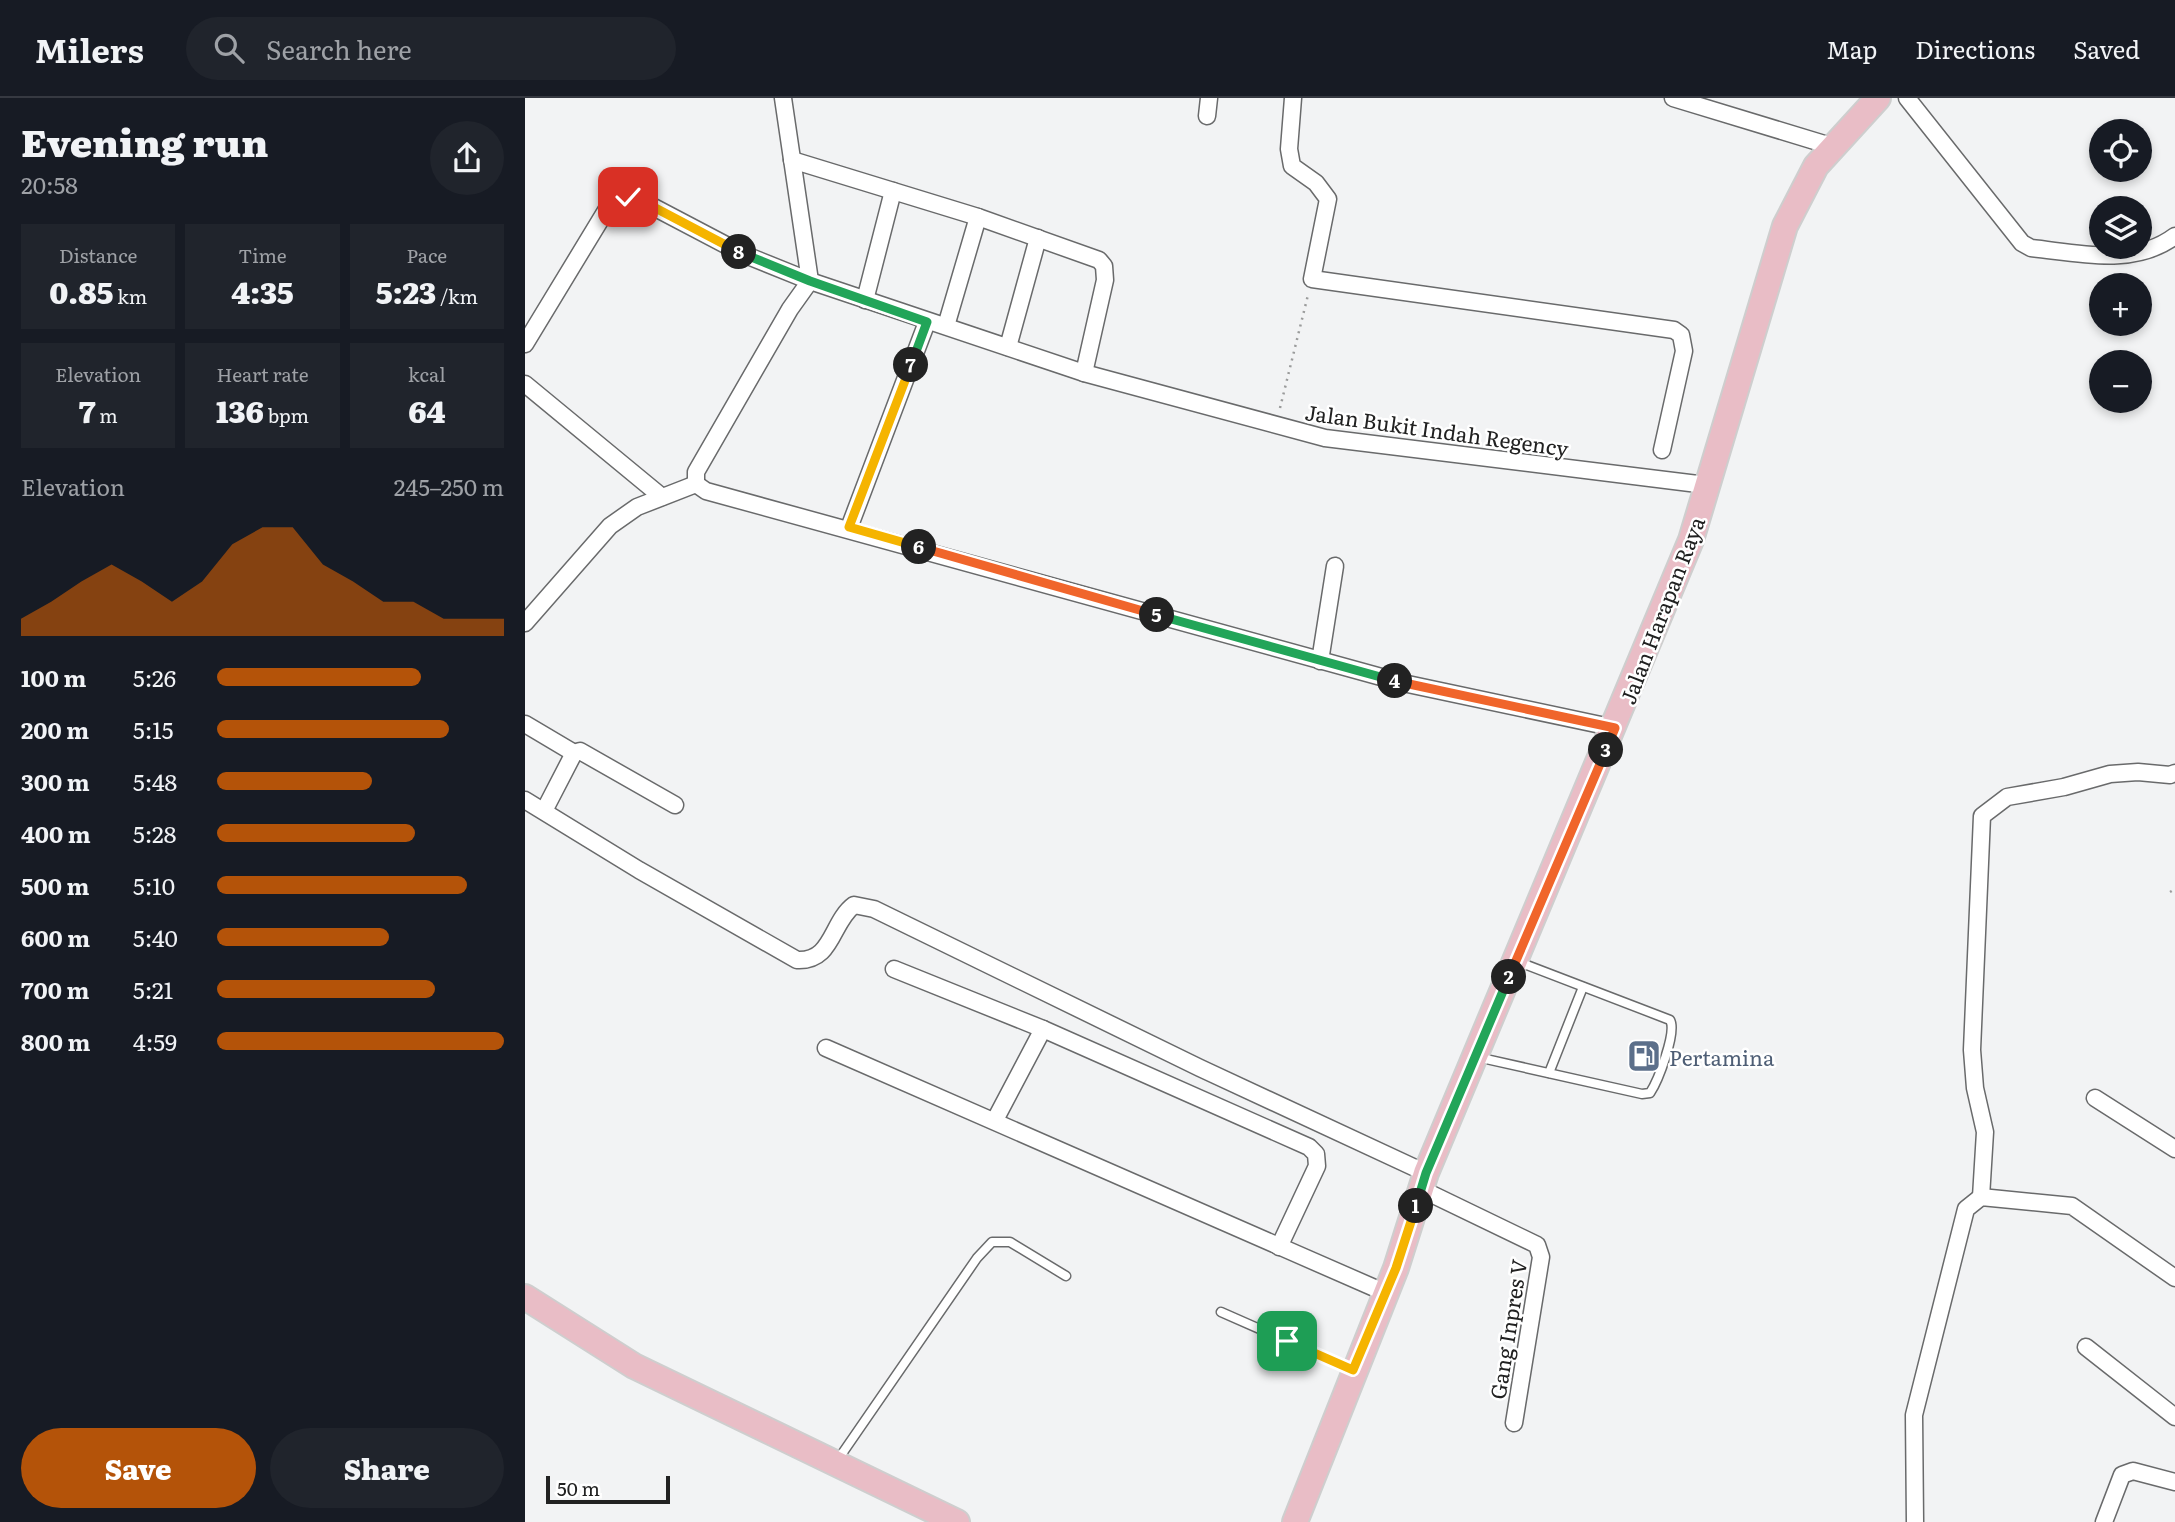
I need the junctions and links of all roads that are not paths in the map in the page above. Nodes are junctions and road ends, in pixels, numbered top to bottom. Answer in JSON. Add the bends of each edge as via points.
{"nodes":[{"id":1,"x":783,"y":98,"type":"edge"},
{"id":2,"x":1209,"y":98,"type":"edge"},
{"id":3,"x":1293,"y":98,"type":"edge"},
{"id":4,"x":1673,"y":98,"type":"edge"},
{"id":5,"x":1878,"y":98,"type":"edge"},
{"id":6,"x":1907,"y":98,"type":"edge"},
{"id":7,"x":1207,"y":116,"type":"dead end"},
{"id":8,"x":1831,"y":146,"type":"junction"},
{"id":9,"x":792,"y":160,"type":"junction"},
{"id":10,"x":893,"y":191,"type":"junction"},
{"id":11,"x":978,"y":217,"type":"junction"},
{"id":12,"x":2175,"y":236,"type":"edge"},
{"id":13,"x":1038,"y":238,"type":"junction"},
{"id":14,"x":810,"y":281,"type":"junction"},
{"id":15,"x":865,"y":300,"type":"junction"},
{"id":16,"x":927,"y":322,"type":"junction"},
{"id":17,"x":946,"y":326,"type":"junction"},
{"id":18,"x":525,"y":344,"type":"edge"},
{"id":19,"x":1008,"y":347,"type":"junction"},
{"id":20,"x":1084,"y":373,"type":"junction"},
{"id":21,"x":525,"y":384,"type":"edge"},
{"id":22,"x":1662,"y":450,"type":"dead end"},
{"id":23,"x":695,"y":484,"type":"junction"},
{"id":24,"x":1706,"y":485,"type":"junction"},
{"id":25,"x":662,"y":497,"type":"junction"},
{"id":26,"x":849,"y":527,"type":"junction"},
{"id":27,"x":1335,"y":566,"type":"dead end"},
{"id":28,"x":525,"y":622,"type":"edge"},
{"id":29,"x":1320,"y":661,"type":"junction"},
{"id":30,"x":525,"y":724,"type":"edge"},
{"id":31,"x":1615,"y":728,"type":"junction"},
{"id":32,"x":574,"y":753,"type":"junction"},
{"id":33,"x":2175,"y":773,"type":"edge"},
{"id":34,"x":525,"y":800,"type":"edge"},
{"id":35,"x":675,"y":805,"type":"dead end"},
{"id":36,"x":544,"y":811,"type":"junction"},
{"id":37,"x":1516,"y":961,"type":"junction"},
{"id":38,"x":894,"y":969,"type":"dead end"},
{"id":39,"x":1583,"y":987,"type":"junction"},
{"id":40,"x":1043,"y":1029,"type":"junction"},
{"id":41,"x":826,"y":1048,"type":"dead end"},
{"id":42,"x":1475,"y":1057,"type":"junction"},
{"id":43,"x":1549,"y":1073,"type":"junction"},
{"id":44,"x":2095,"y":1098,"type":"dead end"},
{"id":45,"x":995,"y":1120,"type":"junction"},
{"id":46,"x":2175,"y":1149,"type":"edge"},
{"id":47,"x":1424,"y":1181,"type":"junction"},
{"id":48,"x":1981,"y":1197,"type":"junction"},
{"id":49,"x":1279,"y":1247,"type":"junction"},
{"id":50,"x":1066,"y":1276,"type":"dead end"},
{"id":51,"x":2175,"y":1278,"type":"edge"},
{"id":52,"x":1386,"y":1293,"type":"junction"},
{"id":53,"x":525,"y":1297,"type":"edge"},
{"id":54,"x":1221,"y":1312,"type":"dead end"},
{"id":55,"x":2086,"y":1347,"type":"dead end"},
{"id":56,"x":1353,"y":1370,"type":"junction"},
{"id":57,"x":2175,"y":1417,"type":"edge"},
{"id":58,"x":1514,"y":1423,"type":"dead end"},
{"id":59,"x":837,"y":1461,"type":"junction"},
{"id":60,"x":2175,"y":1482,"type":"edge"},
{"id":61,"x":957,"y":1522,"type":"edge"},
{"id":62,"x":1295,"y":1522,"type":"edge"},
{"id":63,"x":1915,"y":1522,"type":"edge"},
{"id":64,"x":2105,"y":1522,"type":"edge"}],
"edges":[{"from":1,"to":9,"type":"street"},
{"from":2,"to":7,"type":"street"},
{"from":3,"to":22,"type":"street","via":[[1292,166],[1316,183],[1328,199],[1312,279],[1674,330],[1681,335],[1684,351]]},
{"from":4,"to":8,"type":"street"},
{"from":5,"to":8,"type":"main road","name":"Jalan Harapan Raya"},
{"from":6,"to":12,"type":"street","via":[[2031,248],[2144,254]]},
{"from":8,"to":24,"type":"main road","name":"Jalan Harapan Raya","via":[[1808,178],[1785,226]]},
{"from":9,"to":10,"type":"street"},
{"from":9,"to":14,"type":"street"},
{"from":10,"to":11,"type":"street"},
{"from":10,"to":15,"type":"street"},
{"from":11,"to":13,"type":"street"},
{"from":11,"to":17,"type":"street"},
{"from":13,"to":19,"type":"street"},
{"from":13,"to":20,"type":"street","via":[[1104,265],[1105,280]]},
{"from":14,"to":15,"type":"street","name":"Jalan Bukit Indah Regency"},
{"from":14,"to":18,"type":"street","name":"Jalan Bukit Indah Regency","via":[[743,254],[628,197],[607,209]]},
{"from":14,"to":23,"type":"street","via":[[696,472]]},
{"from":15,"to":16,"type":"street","name":"Jalan Bukit Indah Regency"},
{"from":16,"to":17,"type":"street","name":"Jalan Bukit Indah Regency"},
{"from":16,"to":26,"type":"street"},
{"from":17,"to":19,"type":"street","name":"Jalan Bukit Indah Regency"},
{"from":19,"to":20,"type":"street","name":"Jalan Bukit Indah Regency"},
{"from":20,"to":24,"type":"street","name":"Jalan Bukit Indah Regency","via":[[1325,438]]},
{"from":21,"to":25,"type":"street"},
{"from":23,"to":25,"type":"street"},
{"from":23,"to":26,"type":"street","via":[[706,491]]},
{"from":24,"to":31,"type":"main road","name":"Jalan Harapan Raya","via":[[1691,540]]},
{"from":25,"to":28,"type":"street","via":[[610,526]]},
{"from":26,"to":29,"type":"street"},
{"from":27,"to":29,"type":"street"},
{"from":29,"to":31,"type":"street","via":[[1435,691]]},
{"from":30,"to":32,"type":"street"},
{"from":31,"to":37,"type":"main road","name":"Jalan Harapan Raya"},
{"from":32,"to":35,"type":"street","via":[[591,755]]},
{"from":32,"to":36,"type":"street"},
{"from":33,"to":48,"type":"street","via":[[2110,774],[2007,797],[1982,816],[1972,1050],[1985,1132]]},
{"from":34,"to":36,"type":"street"},
{"from":36,"to":47,"type":"street","name":"Gang Inpres V","via":[[797,960],[813,959],[830,943],[842,914],[854,905],[874,909]]},
{"from":37,"to":39,"type":"lane"},
{"from":37,"to":42,"type":"main road","name":"Jalan Harapan Raya"},
{"from":38,"to":40,"type":"street"},
{"from":39,"to":43,"type":"lane"},
{"from":39,"to":43,"type":"lane","via":[[1673,1024],[1656,1083],[1650,1093],[1642,1094]]},
{"from":40,"to":45,"type":"street"},
{"from":40,"to":49,"type":"street","via":[[1309,1147],[1316,1154],[1317,1166]]},
{"from":41,"to":45,"type":"street"},
{"from":42,"to":43,"type":"lane"},
{"from":42,"to":47,"type":"main road","name":"Jalan Harapan Raya"},
{"from":44,"to":46,"type":"street"},
{"from":45,"to":49,"type":"street"},
{"from":47,"to":52,"type":"main road","name":"Jalan Harapan Raya"},
{"from":47,"to":58,"type":"street","name":"Gang Inpres V","via":[[1537,1245],[1541,1257]]},
{"from":48,"to":51,"type":"street","via":[[2071,1206]]},
{"from":48,"to":63,"type":"street","via":[[1966,1209],[1915,1415]]},
{"from":49,"to":52,"type":"street"},
{"from":50,"to":59,"type":"lane","via":[[1010,1242],[992,1242]]},
{"from":52,"to":56,"type":"main road","name":"Jalan Harapan Raya"},
{"from":53,"to":59,"type":"main road","via":[[634,1366]]},
{"from":54,"to":56,"type":"lane"},
{"from":55,"to":57,"type":"street"},
{"from":56,"to":62,"type":"main road","name":"Jalan Harapan Raya"},
{"from":59,"to":61,"type":"main road"},
{"from":60,"to":64,"type":"street","via":[[2127,1472],[2119,1481]]}]}
